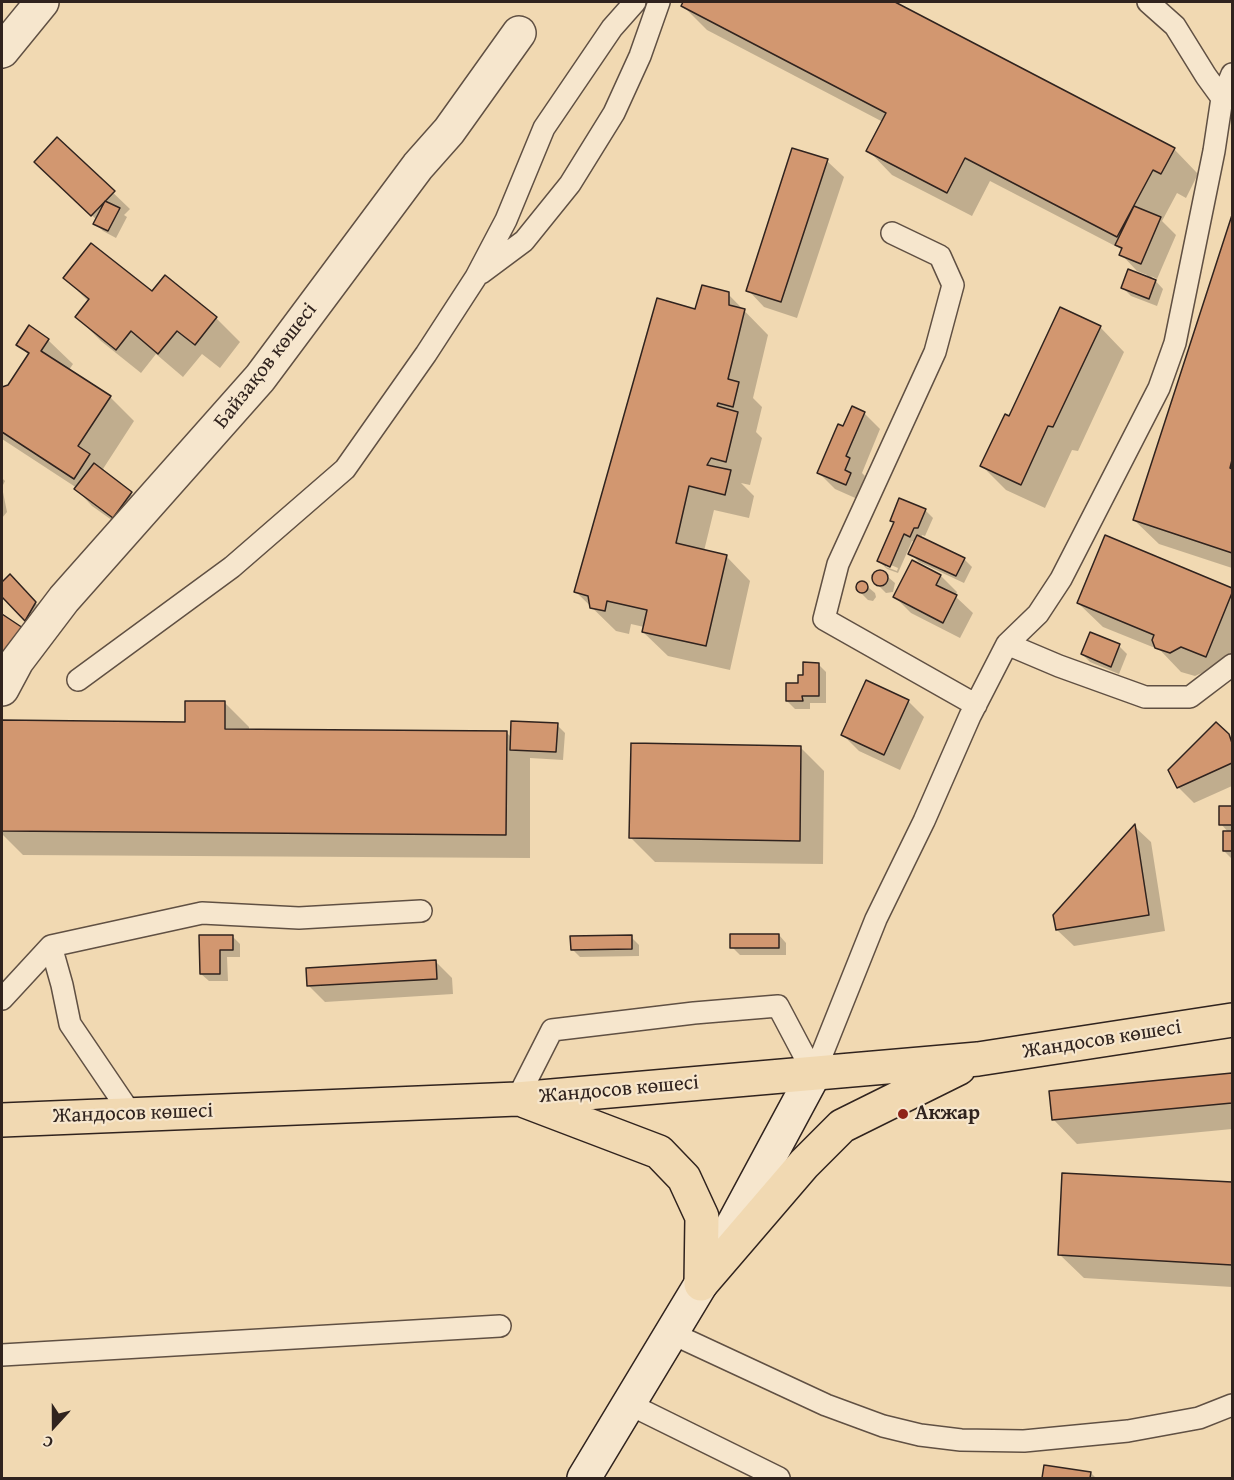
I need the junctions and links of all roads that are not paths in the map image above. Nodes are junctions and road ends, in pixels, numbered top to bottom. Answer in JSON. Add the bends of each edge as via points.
{"nodes":[{"id":1,"x":42,"y":2,"type":"edge"},
{"id":2,"x":635,"y":2,"type":"edge"},
{"id":3,"x":659,"y":2,"type":"edge"},
{"id":4,"x":1148,"y":2,"type":"edge"},
{"id":5,"x":519,"y":33,"type":"dead end"},
{"id":6,"x":2,"y":51,"type":"edge"},
{"id":7,"x":1233,"y":74,"type":"edge"},
{"id":8,"x":1222,"y":98,"type":"junction"},
{"id":9,"x":892,"y":232,"type":"dead end"},
{"id":10,"x":476,"y":277,"type":"junction"},
{"id":11,"x":1007,"y":644,"type":"junction"},
{"id":12,"x":1233,"y":665,"type":"edge"},
{"id":13,"x":78,"y":680,"type":"dead end"},
{"id":14,"x":2,"y":689,"type":"edge"},
{"id":15,"x":976,"y":705,"type":"junction"},
{"id":16,"x":421,"y":911,"type":"dead end"},
{"id":17,"x":51,"y":945,"type":"junction"},
{"id":18,"x":2,"y":999,"type":"edge"},
{"id":19,"x":1233,"y":1020,"type":"edge"},
{"id":20,"x":978,"y":1059,"type":"junction"},
{"id":21,"x":814,"y":1074,"type":"junction"},
{"id":22,"x":518,"y":1099,"type":"junction"},
{"id":23,"x":131,"y":1114,"type":"junction"},
{"id":24,"x":2,"y":1120,"type":"edge"},
{"id":25,"x":701,"y":1284,"type":"junction"},
{"id":26,"x":500,"y":1326,"type":"dead end"},
{"id":27,"x":671,"y":1333,"type":"junction"},
{"id":28,"x":2,"y":1354,"type":"edge"},
{"id":29,"x":629,"y":1404,"type":"junction"},
{"id":30,"x":1233,"y":1405,"type":"edge"},
{"id":31,"x":584,"y":1479,"type":"edge"},
{"id":32,"x":779,"y":1479,"type":"edge"}],
"edges":[{"from":1,"to":6,"type":"street"},
{"from":2,"to":10,"type":"lane","via":[[612,28],[544,128],[506,220]]},
{"from":3,"to":10,"type":"lane","via":[[614,112],[570,184],[524,241]]},
{"from":4,"to":8,"type":"lane","via":[[1174,26]]},
{"from":5,"to":14,"type":"street","name":"Байзақов көшесі","via":[[260,378],[64,599],[17,661]]},
{"from":7,"to":8,"type":"lane"},
{"from":8,"to":11,"type":"lane","via":[[1175,343],[1159,388],[1060,579],[1038,614]]},
{"from":9,"to":15,"type":"lane","via":[[940,256],[952,285],[935,352],[838,564],[824,619]]},
{"from":10,"to":13,"type":"lane","via":[[345,469],[232,567]]},
{"from":11,"to":12,"type":"lane","via":[[1145,697],[1190,697]]},
{"from":11,"to":15,"type":"lane"},
{"from":15,"to":21,"type":"lane","via":[[876,919]]},
{"from":16,"to":17,"type":"lane","via":[[299,918],[202,913]]},
{"from":17,"to":18,"type":"lane"},
{"from":17,"to":23,"type":"lane","via":[[70,1024]]},
{"from":19,"to":20,"type":"main road","name":"Жандосов көшесі"},
{"from":20,"to":21,"type":"main road","name":"Жандосов көшесі"},
{"from":20,"to":25,"type":"main road","via":[[842,1126],[804,1164]]},
{"from":21,"to":22,"type":"main road","name":"Жандосов көшесі"},
{"from":21,"to":22,"type":"lane","via":[[778,1006],[768,1006],[552,1030]]},
{"from":21,"to":25,"type":"street"},
{"from":22,"to":23,"type":"main road","name":"Жандосов көшесі"},
{"from":22,"to":25,"type":"main road","via":[[659,1152],[684,1178],[702,1218]]},
{"from":23,"to":24,"type":"main road","name":"Жандосов көшесі"},
{"from":25,"to":27,"type":"street"},
{"from":26,"to":28,"type":"lane"},
{"from":27,"to":29,"type":"street"},
{"from":27,"to":30,"type":"lane","via":[[826,1405],[920,1435],[1024,1441],[1128,1431],[1198,1418]]},
{"from":29,"to":31,"type":"street"},
{"from":29,"to":32,"type":"lane"}]}
